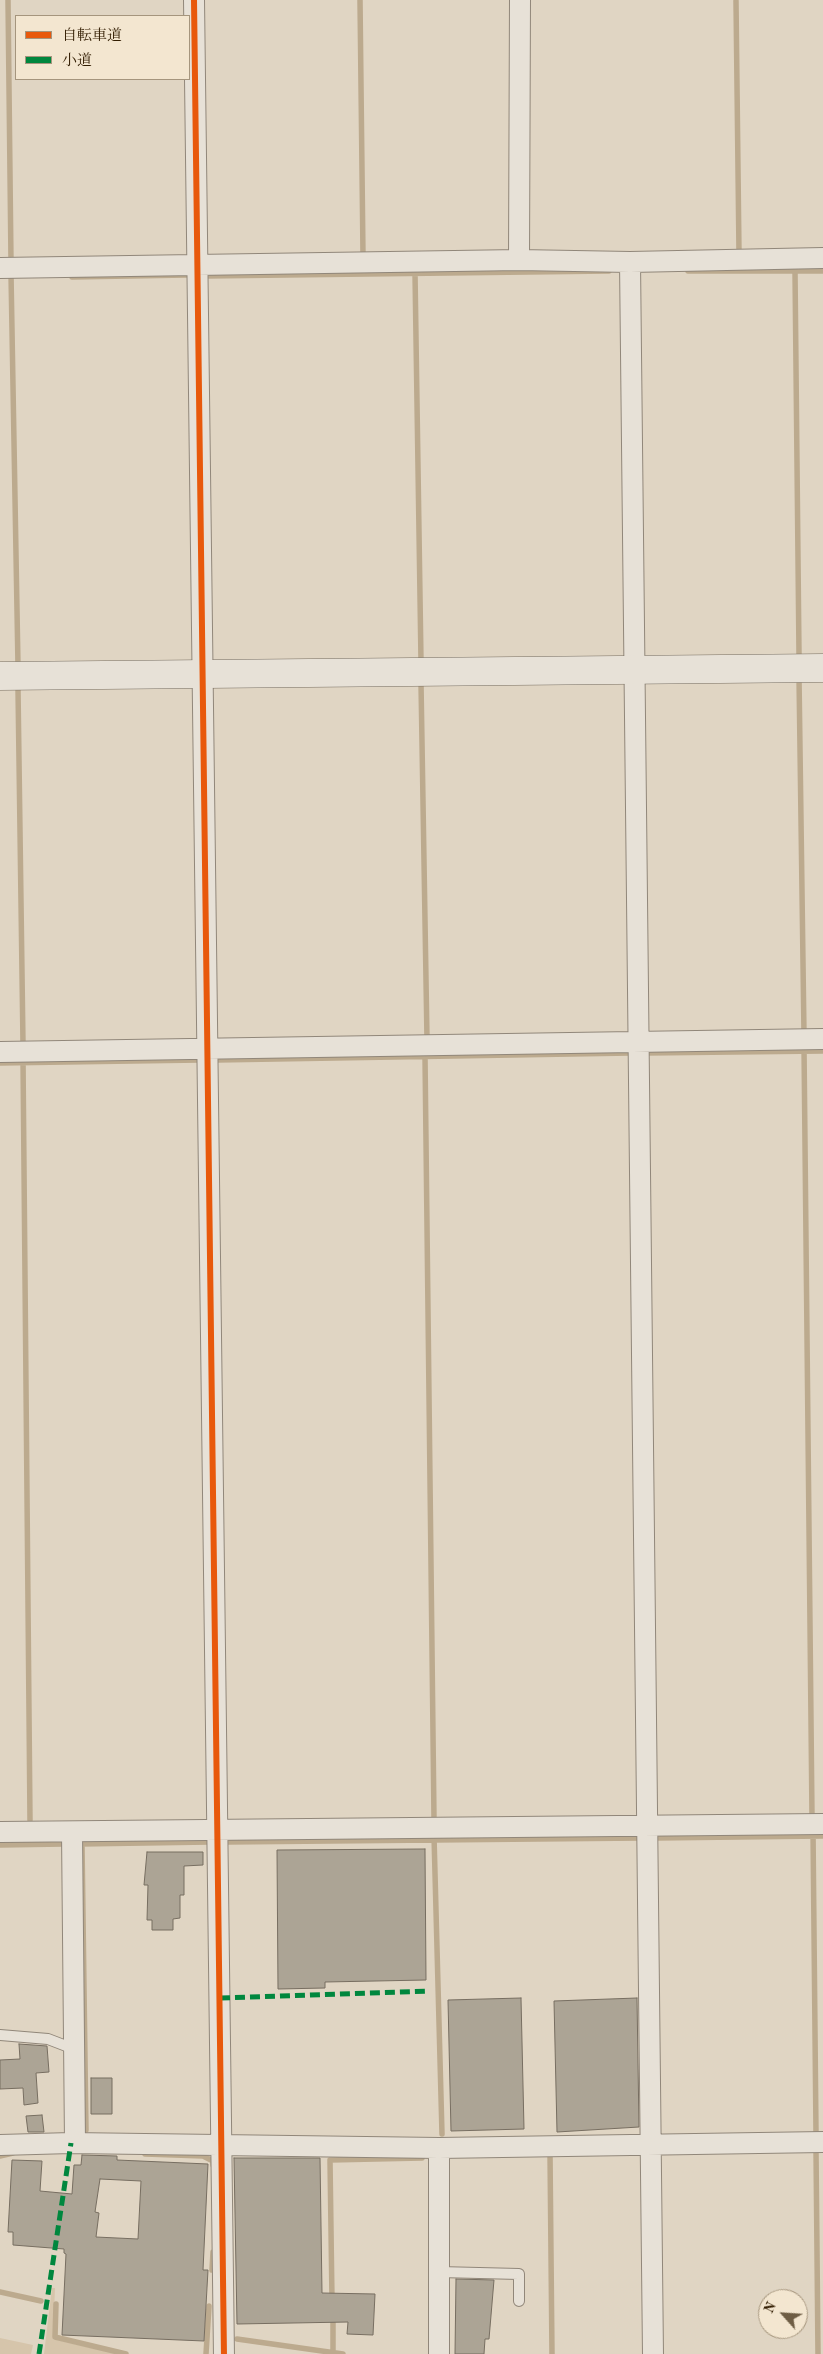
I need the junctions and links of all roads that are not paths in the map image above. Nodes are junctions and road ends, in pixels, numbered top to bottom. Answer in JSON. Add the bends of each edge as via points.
{"nodes":[{"id":1,"x":194,"y":0,"type":"edge"},
{"id":2,"x":520,"y":0,"type":"edge"},
{"id":3,"x":823,"y":258,"type":"edge"},
{"id":4,"x":519,"y":260,"type":"junction"},
{"id":5,"x":630,"y":262,"type":"junction"},
{"id":6,"x":197,"y":266,"type":"junction"},
{"id":7,"x":0,"y":268,"type":"edge"},
{"id":8,"x":823,"y":668,"type":"edge"},
{"id":9,"x":635,"y":670,"type":"junction"},
{"id":10,"x":202,"y":674,"type":"junction"},
{"id":11,"x":0,"y":676,"type":"edge"},
{"id":12,"x":823,"y":1039,"type":"edge"},
{"id":13,"x":638,"y":1043,"type":"junction"},
{"id":14,"x":208,"y":1048,"type":"junction"},
{"id":15,"x":0,"y":1052,"type":"edge"},
{"id":16,"x":823,"y":1824,"type":"edge"},
{"id":17,"x":648,"y":1825,"type":"junction"},
{"id":18,"x":218,"y":1831,"type":"junction"},
{"id":19,"x":0,"y":1832,"type":"edge"},
{"id":20,"x":72,"y":1832,"type":"junction"},
{"id":21,"x":0,"y":2035,"type":"edge"},
{"id":22,"x":74,"y":2049,"type":"junction"},
{"id":23,"x":823,"y":2142,"type":"edge"},
{"id":24,"x":75,"y":2143,"type":"junction"},
{"id":25,"x":652,"y":2144,"type":"junction"},
{"id":26,"x":0,"y":2145,"type":"edge"},
{"id":27,"x":222,"y":2145,"type":"junction"},
{"id":28,"x":439,"y":2148,"type":"junction"},
{"id":29,"x":439,"y":2272,"type":"junction"},
{"id":30,"x":520,"y":2301,"type":"dead end"},
{"id":31,"x":224,"y":2354,"type":"edge"},
{"id":32,"x":439,"y":2354,"type":"edge"},
{"id":33,"x":653,"y":2354,"type":"edge"}],
"edges":[{"from":1,"to":6,"type":"street"},
{"from":2,"to":4,"type":"street"},
{"from":3,"to":5,"type":"street"},
{"from":4,"to":5,"type":"street"},
{"from":4,"to":6,"type":"street"},
{"from":5,"to":9,"type":"street"},
{"from":6,"to":7,"type":"street"},
{"from":6,"to":10,"type":"street"},
{"from":8,"to":9,"type":"street"},
{"from":9,"to":10,"type":"street"},
{"from":9,"to":13,"type":"street"},
{"from":10,"to":11,"type":"street"},
{"from":10,"to":14,"type":"street"},
{"from":12,"to":13,"type":"street"},
{"from":13,"to":14,"type":"street"},
{"from":13,"to":17,"type":"street"},
{"from":14,"to":15,"type":"street"},
{"from":14,"to":18,"type":"street"},
{"from":16,"to":17,"type":"street"},
{"from":17,"to":18,"type":"street"},
{"from":17,"to":25,"type":"street"},
{"from":18,"to":20,"type":"street"},
{"from":18,"to":27,"type":"street"},
{"from":19,"to":20,"type":"street"},
{"from":20,"to":22,"type":"street"},
{"from":21,"to":22,"type":"lane","via":[[48,2039]]},
{"from":22,"to":24,"type":"street"},
{"from":23,"to":25,"type":"street"},
{"from":24,"to":26,"type":"street"},
{"from":24,"to":27,"type":"street"},
{"from":25,"to":28,"type":"street"},
{"from":25,"to":33,"type":"street"},
{"from":27,"to":28,"type":"street"},
{"from":27,"to":31,"type":"street"},
{"from":28,"to":29,"type":"street"},
{"from":29,"to":30,"type":"lane","via":[[519,2274]]},
{"from":29,"to":32,"type":"street"}]}
